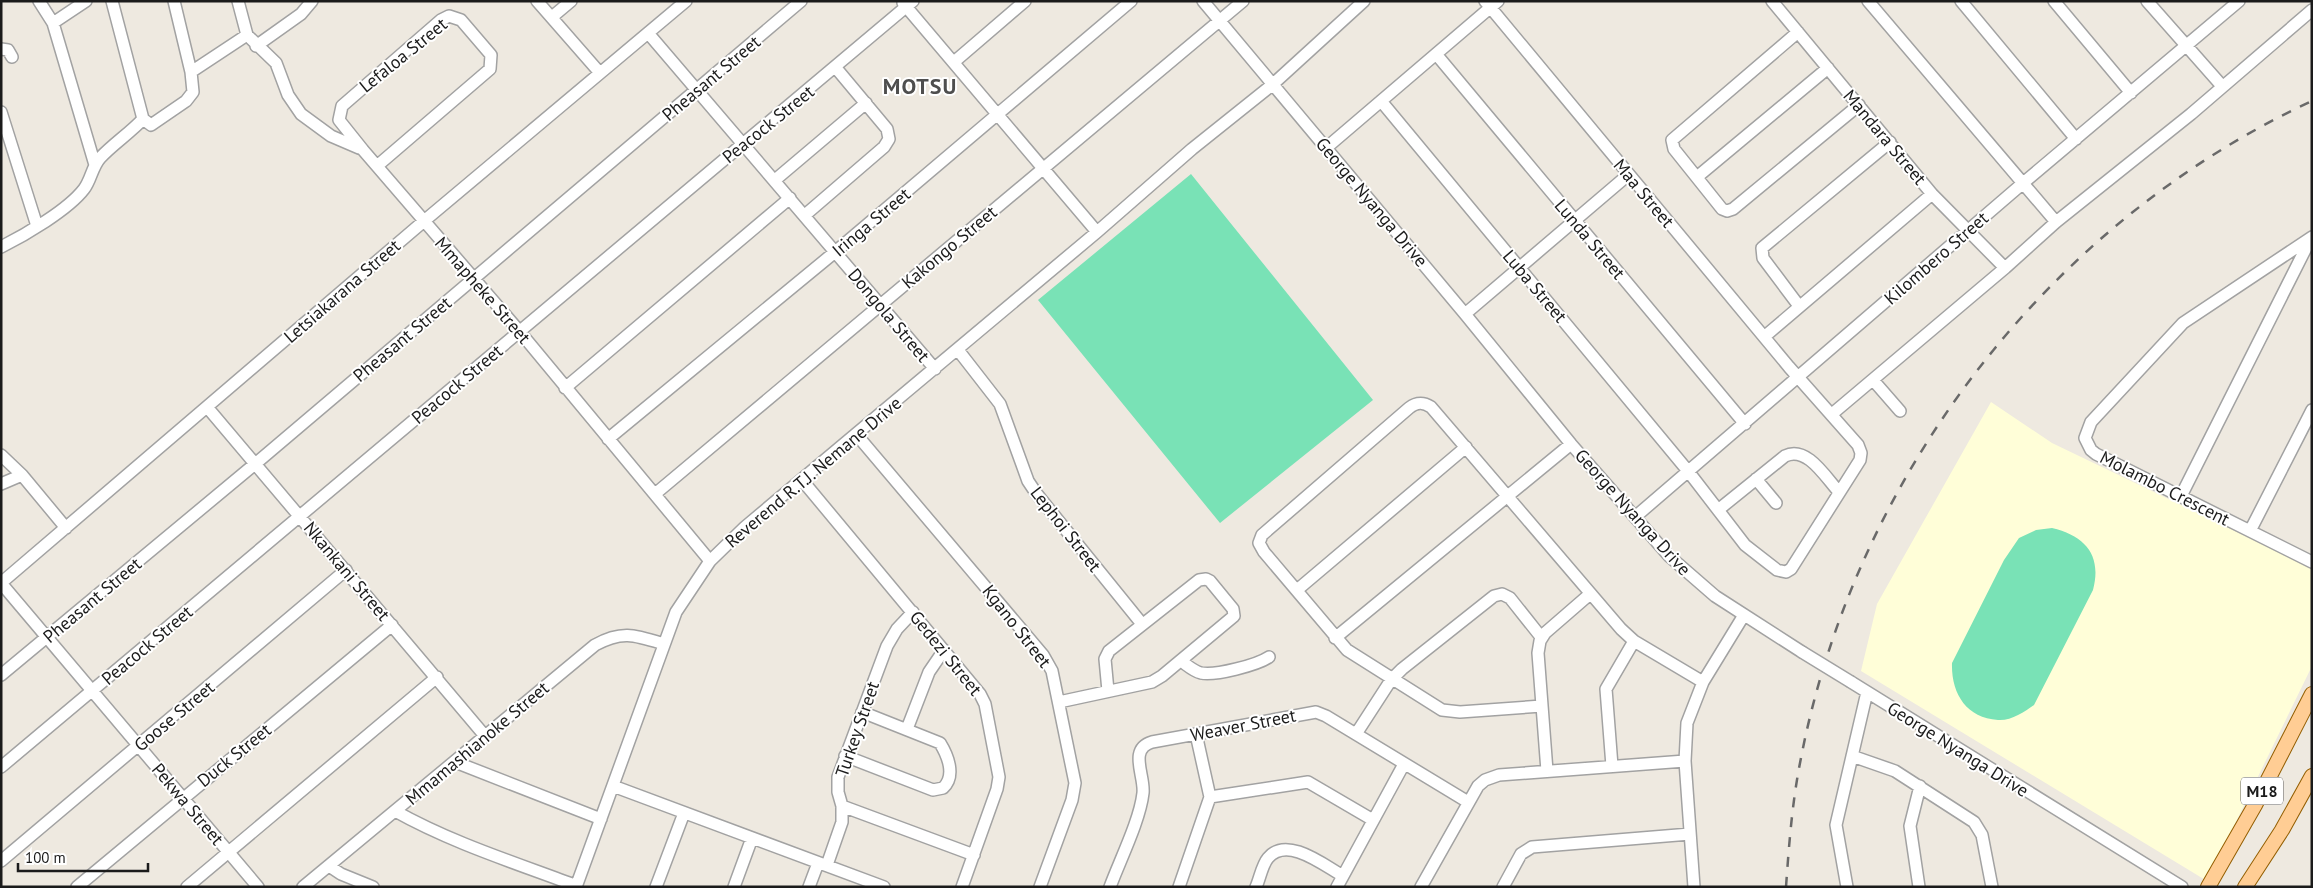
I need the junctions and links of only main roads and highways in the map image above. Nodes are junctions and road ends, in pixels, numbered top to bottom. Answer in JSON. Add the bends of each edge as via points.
{"nodes":[{"id":1,"x":2312,"y":694,"type":"edge"},
{"id":2,"x":2312,"y":776,"type":"edge"},
{"id":3,"x":2208,"y":887,"type":"edge"},
{"id":4,"x":2245,"y":887,"type":"edge"}],
"edges":[{"from":1,"to":3,"type":"main road","number":"M18"},
{"from":2,"to":4,"type":"main road","number":"M18"}]}
